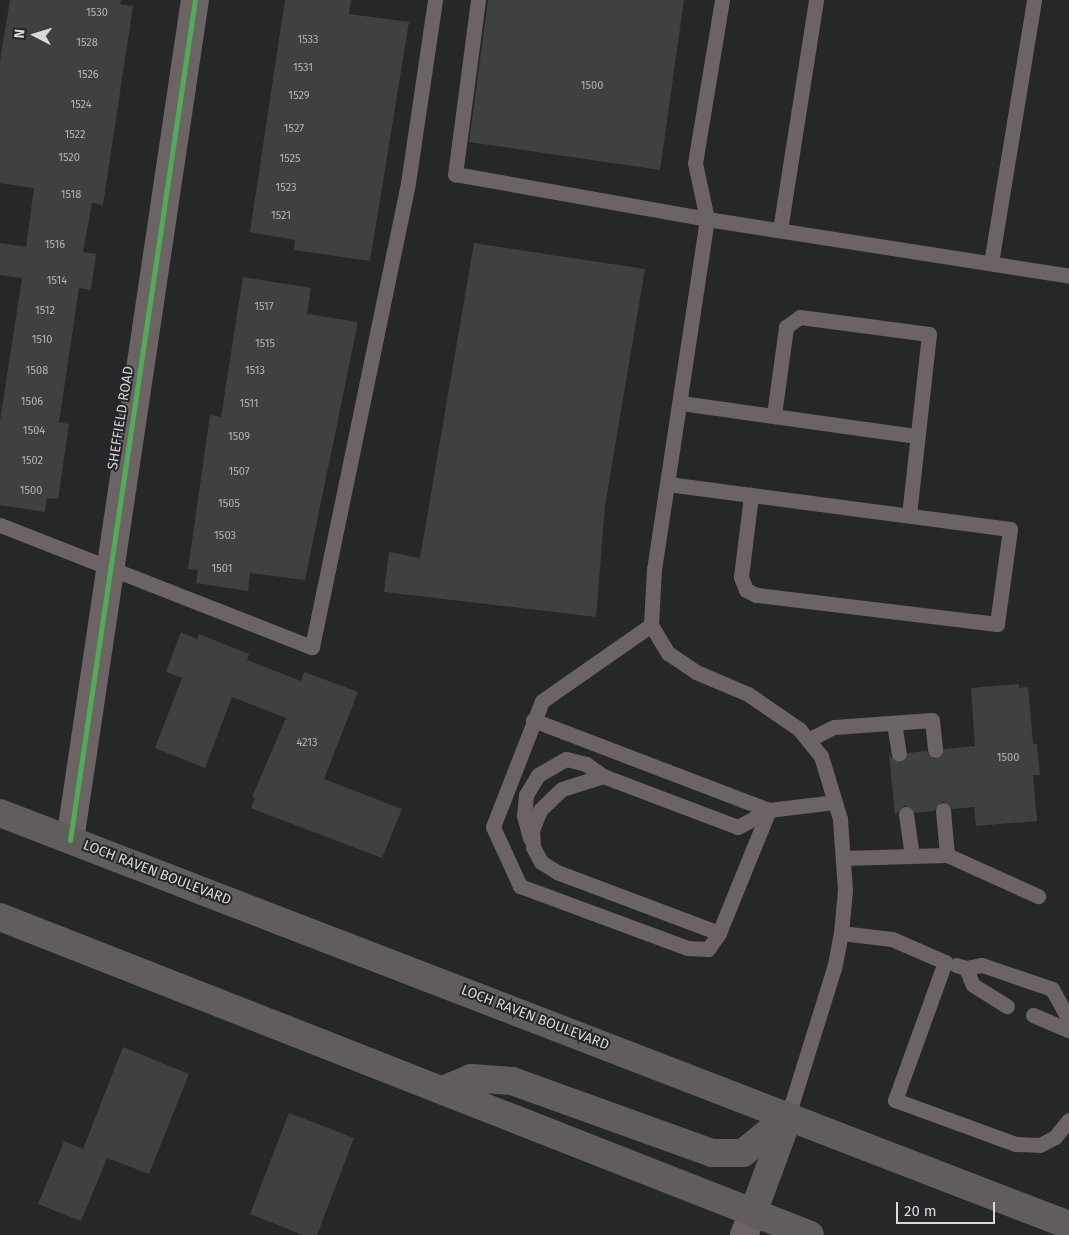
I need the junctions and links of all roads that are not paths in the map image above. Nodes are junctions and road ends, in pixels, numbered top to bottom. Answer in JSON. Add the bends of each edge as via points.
{"nodes":[{"id":1,"x":195,"y":0,"type":"edge"},
{"id":2,"x":435,"y":0,"type":"edge"},
{"id":3,"x":478,"y":0,"type":"edge"},
{"id":4,"x":722,"y":0,"type":"edge"},
{"id":5,"x":816,"y":0,"type":"edge"},
{"id":6,"x":1034,"y":0,"type":"edge"},
{"id":7,"x":707,"y":219,"type":"junction"},
{"id":8,"x":780,"y":230,"type":"junction"},
{"id":9,"x":991,"y":263,"type":"junction"},
{"id":10,"x":1069,"y":276,"type":"edge"},
{"id":11,"x":681,"y":403,"type":"junction"},
{"id":12,"x":774,"y":415,"type":"junction"},
{"id":13,"x":917,"y":436,"type":"junction"},
{"id":14,"x":668,"y":484,"type":"junction"},
{"id":15,"x":751,"y":496,"type":"junction"},
{"id":16,"x":909,"y":515,"type":"junction"},
{"id":17,"x":0,"y":525,"type":"edge"},
{"id":18,"x":110,"y":571,"type":"junction"},
{"id":19,"x":651,"y":625,"type":"junction"},
{"id":20,"x":533,"y":720,"type":"junction"},
{"id":21,"x":894,"y":723,"type":"junction"},
{"id":22,"x":808,"y":740,"type":"junction"},
{"id":23,"x":935,"y":750,"type":"dead end"},
{"id":24,"x":899,"y":754,"type":"dead end"},
{"id":25,"x":603,"y":776,"type":"junction"},
{"id":26,"x":834,"y":802,"type":"junction"},
{"id":27,"x":769,"y":810,"type":"junction"},
{"id":28,"x":943,"y":810,"type":"dead end"},
{"id":29,"x":0,"y":813,"type":"edge"},
{"id":30,"x":906,"y":814,"type":"dead end"},
{"id":31,"x":70,"y":840,"type":"junction"},
{"id":32,"x":533,"y":847,"type":"junction"},
{"id":33,"x":947,"y":855,"type":"junction"},
{"id":34,"x":912,"y":856,"type":"junction"},
{"id":35,"x":843,"y":858,"type":"junction"},
{"id":36,"x":1038,"y":896,"type":"dead end"},
{"id":37,"x":0,"y":917,"type":"edge"},
{"id":38,"x":720,"y":933,"type":"junction"},
{"id":39,"x":841,"y":933,"type":"junction"},
{"id":40,"x":945,"y":962,"type":"junction"},
{"id":41,"x":966,"y":968,"type":"junction"},
{"id":42,"x":1007,"y":1006,"type":"dead end"},
{"id":43,"x":1033,"y":1015,"type":"dead end"},
{"id":44,"x":1069,"y":1020,"type":"edge"},
{"id":45,"x":1069,"y":1030,"type":"edge"},
{"id":46,"x":443,"y":1090,"type":"junction"},
{"id":47,"x":788,"y":1116,"type":"junction"},
{"id":48,"x":1069,"y":1120,"type":"edge"},
{"id":49,"x":748,"y":1224,"type":"edge"},
{"id":50,"x":1069,"y":1224,"type":"edge"},
{"id":51,"x":810,"y":1235,"type":"edge"}],
"edges":[{"from":1,"to":18,"type":"street","name":"SHEFFIELD ROAD"},
{"from":2,"to":18,"type":"lane","via":[[408,183],[312,647]]},
{"from":3,"to":7,"type":"lane","via":[[456,174]]},
{"from":4,"to":7,"type":"lane","via":[[696,163]]},
{"from":5,"to":8,"type":"lane"},
{"from":6,"to":9,"type":"lane"},
{"from":7,"to":8,"type":"lane"},
{"from":7,"to":11,"type":"lane"},
{"from":8,"to":9,"type":"lane"},
{"from":9,"to":10,"type":"lane"},
{"from":11,"to":12,"type":"lane"},
{"from":11,"to":14,"type":"lane"},
{"from":12,"to":13,"type":"lane"},
{"from":12,"to":13,"type":"lane","via":[[786,327],[800,317],[929,334]]},
{"from":13,"to":16,"type":"lane"},
{"from":14,"to":15,"type":"lane"},
{"from":14,"to":19,"type":"lane","via":[[654,569]]},
{"from":15,"to":16,"type":"lane"},
{"from":15,"to":16,"type":"lane","via":[[741,577],[746,590],[756,595],[997,624],[1010,529]]},
{"from":17,"to":18,"type":"lane"},
{"from":18,"to":31,"type":"street","name":"SHEFFIELD ROAD"},
{"from":19,"to":20,"type":"lane","via":[[542,701]]},
{"from":19,"to":22,"type":"lane","via":[[668,653],[696,672],[748,694],[799,729]]},
{"from":20,"to":27,"type":"lane"},
{"from":20,"to":38,"type":"lane","via":[[493,826],[520,886],[688,948],[708,949]]},
{"from":21,"to":22,"type":"lane","via":[[834,727]]},
{"from":21,"to":23,"type":"lane","via":[[932,720]]},
{"from":21,"to":24,"type":"lane"},
{"from":22,"to":26,"type":"lane","via":[[821,756]]},
{"from":25,"to":27,"type":"lane","via":[[738,827]]},
{"from":25,"to":32,"type":"lane","via":[[562,789],[540,810],[532,830]]},
{"from":25,"to":32,"type":"lane","via":[[586,764],[566,759],[538,775],[526,795],[524,815]]},
{"from":26,"to":27,"type":"lane"},
{"from":26,"to":35,"type":"lane"},
{"from":27,"to":38,"type":"lane"},
{"from":28,"to":33,"type":"lane"},
{"from":29,"to":31,"type":"main road","name":"LOCH RAVEN BOULEVARD"},
{"from":30,"to":34,"type":"lane"},
{"from":31,"to":47,"type":"main road","name":"LOCH RAVEN BOULEVARD"},
{"from":32,"to":38,"type":"lane","via":[[541,862],[557,872]]},
{"from":33,"to":34,"type":"lane"},
{"from":33,"to":36,"type":"lane"},
{"from":34,"to":35,"type":"lane"},
{"from":35,"to":39,"type":"lane","via":[[846,890]]},
{"from":37,"to":46,"type":"main road"},
{"from":39,"to":40,"type":"lane","via":[[892,939]]},
{"from":39,"to":47,"type":"lane","via":[[834,968]]},
{"from":40,"to":41,"type":"lane"},
{"from":40,"to":48,"type":"lane","via":[[895,1100],[1015,1144],[1040,1145],[1055,1137]]},
{"from":41,"to":42,"type":"lane","via":[[973,985]]},
{"from":41,"to":44,"type":"lane","via":[[982,965],[1052,989]]},
{"from":43,"to":45,"type":"lane"},
{"from":46,"to":47,"type":"main road","via":[[470,1078],[512,1081],[712,1153],[743,1153]]},
{"from":46,"to":49,"type":"main road"},
{"from":47,"to":49,"type":"main road"},
{"from":47,"to":50,"type":"main road","name":"LOCH RAVEN BOULEVARD"},
{"from":49,"to":51,"type":"main road"}]}
